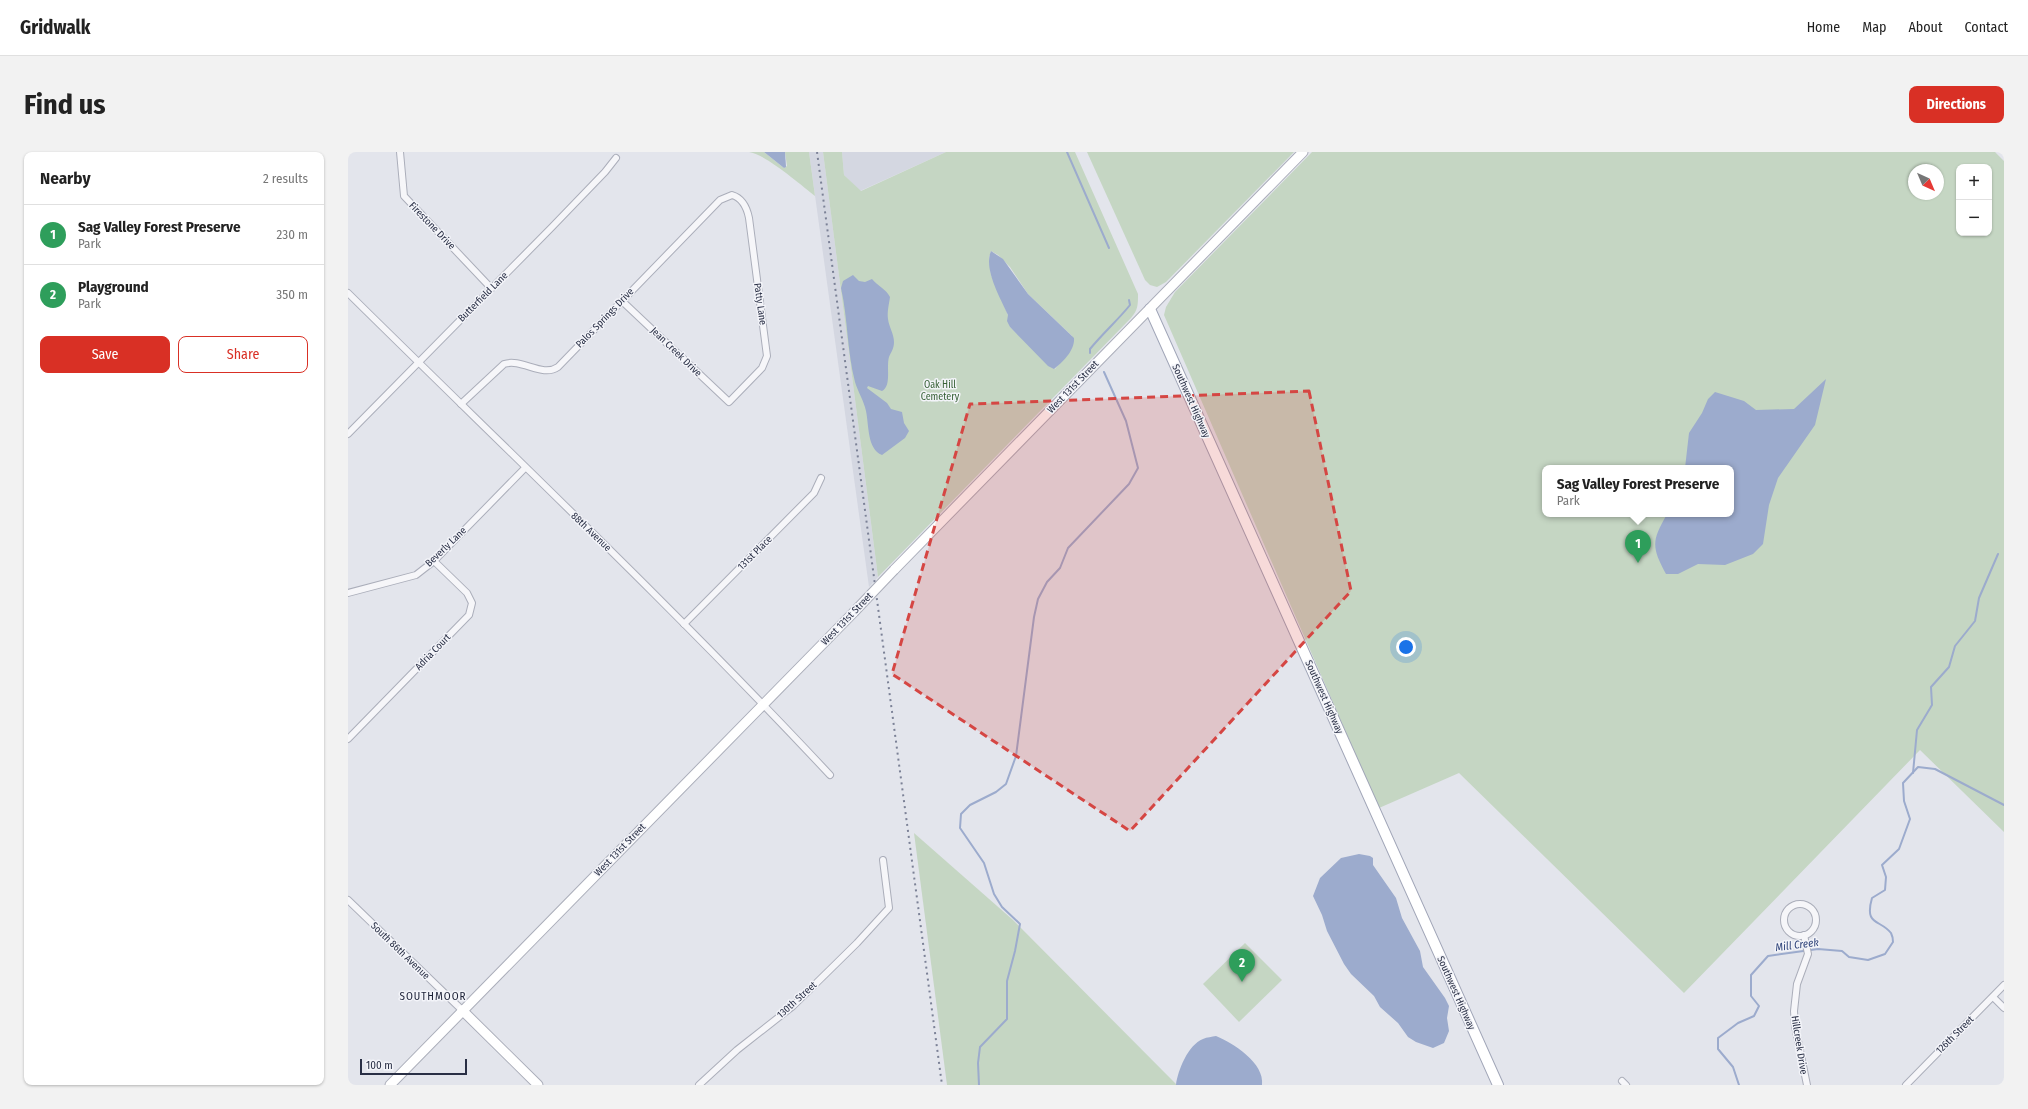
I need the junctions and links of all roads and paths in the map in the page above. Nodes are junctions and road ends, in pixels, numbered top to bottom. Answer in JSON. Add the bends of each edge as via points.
{"nodes":[{"id":1,"x":400,"y":152,"type":"edge"},
{"id":2,"x":1303,"y":152,"type":"edge"},
{"id":3,"x":616,"y":158,"type":"dead end"},
{"id":4,"x":737,"y":196,"type":"joint"},
{"id":5,"x":491,"y":288,"type":"junction"},
{"id":6,"x":348,"y":293,"type":"edge"},
{"id":7,"x":622,"y":301,"type":"junction"},
{"id":8,"x":1150,"y":309,"type":"junction"},
{"id":9,"x":418,"y":363,"type":"junction"},
{"id":10,"x":729,"y":402,"type":"joint"},
{"id":11,"x":461,"y":404,"type":"junction"},
{"id":12,"x":348,"y":434,"type":"edge"},
{"id":13,"x":525,"y":468,"type":"junction"},
{"id":14,"x":821,"y":478,"type":"dead end"},
{"id":15,"x":434,"y":561,"type":"junction"},
{"id":16,"x":348,"y":593,"type":"edge"},
{"id":17,"x":684,"y":624,"type":"junction"},
{"id":18,"x":763,"y":703,"type":"junction"},
{"id":19,"x":348,"y":739,"type":"edge"},
{"id":20,"x":830,"y":775,"type":"dead end"},
{"id":21,"x":883,"y":860,"type":"dead end"},
{"id":22,"x":348,"y":900,"type":"edge"},
{"id":23,"x":1804,"y":936,"type":"junction"},
{"id":24,"x":2004,"y":985,"type":"edge"},
{"id":25,"x":1993,"y":997,"type":"junction"},
{"id":26,"x":2004,"y":1008,"type":"edge"},
{"id":27,"x":462,"y":1010,"type":"junction"},
{"id":28,"x":390,"y":1085,"type":"edge"},
{"id":29,"x":538,"y":1085,"type":"edge"},
{"id":30,"x":699,"y":1085,"type":"edge"},
{"id":31,"x":1498,"y":1085,"type":"edge"},
{"id":32,"x":1807,"y":1085,"type":"edge"},
{"id":33,"x":1906,"y":1085,"type":"edge"}],
"edges":[{"from":1,"to":5,"type":"street","name":"Firestone Drive","via":[[404,196]]},
{"from":2,"to":8,"type":"street","name":"West 131st Street"},
{"from":3,"to":5,"type":"street","name":"Butterfield Lane"},
{"from":4,"to":7,"type":"street","name":"Palos Springs Drive","via":[[728,195],[720,200]]},
{"from":4,"to":10,"type":"street","name":"Patty Lane","via":[[747,211],[767,356],[762,368]]},
{"from":5,"to":9,"type":"street","name":"Butterfield Lane"},
{"from":6,"to":9,"type":"street","name":"88th Avenue"},
{"from":7,"to":10,"type":"street","name":"Jean Creek Drive"},
{"from":7,"to":11,"type":"street","name":"Palos Springs Drive","via":[[555,370],[514,362],[504,364]]},
{"from":8,"to":18,"type":"street","name":"West 131st Street","bridge":true},
{"from":8,"to":31,"type":"main road","name":"Southwest Highway"},
{"from":9,"to":11,"type":"street","name":"88th Avenue"},
{"from":9,"to":12,"type":"street","name":"Butterfield Lane"},
{"from":11,"to":13,"type":"street","name":"88th Avenue"},
{"from":13,"to":15,"type":"street","name":"Beverly Lane"},
{"from":13,"to":17,"type":"street","name":"88th Avenue"},
{"from":14,"to":17,"type":"street","name":"131st Place","via":[[814,493]]},
{"from":15,"to":16,"type":"street","name":"Beverly Lane","via":[[416,575]]},
{"from":15,"to":19,"type":"street","name":"Adria Court","via":[[467,593],[472,603],[469,615]]},
{"from":17,"to":18,"type":"street","name":"88th Avenue"},
{"from":18,"to":20,"type":"street","name":"88th Avenue"},
{"from":18,"to":27,"type":"street","name":"West 131st Street"},
{"from":21,"to":30,"type":"street","name":"130th Street","via":[[889,908],[793,1006],[737,1050]]},
{"from":22,"to":27,"type":"street","name":"South 86th Avenue"},
{"from":23,"to":23,"type":"street","via":[[1812,930],[1817,920],[1813,909],[1800,904],[1788,909],[1784,918],[1791,933]]},
{"from":23,"to":32,"type":"street","name":"Hillcreek Drive","via":[[1808,954],[1797,984],[1794,1011]]},
{"from":24,"to":25,"type":"street","name":"126th Street"},
{"from":25,"to":26,"type":"street"},
{"from":25,"to":33,"type":"street","name":"126th Street"},
{"from":27,"to":28,"type":"street","name":"West 131st Street"},
{"from":27,"to":29,"type":"street","name":"South 86th Avenue"}]}
